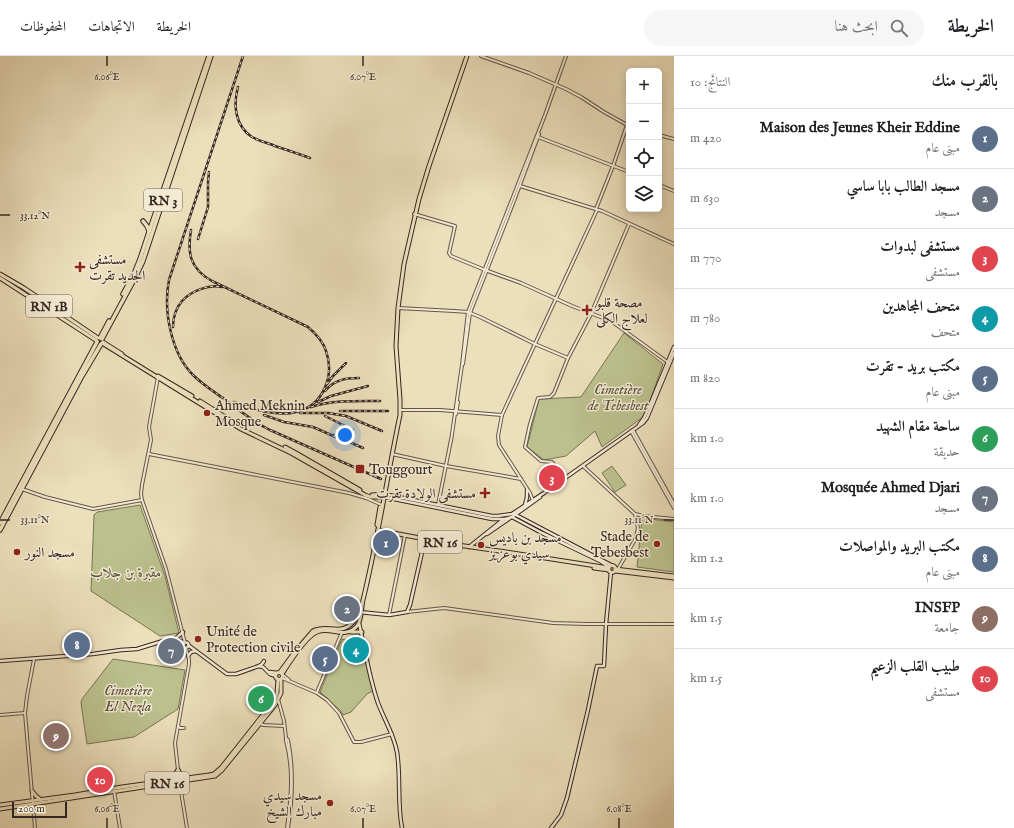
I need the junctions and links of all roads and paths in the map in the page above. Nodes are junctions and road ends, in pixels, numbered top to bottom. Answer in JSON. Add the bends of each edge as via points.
{"nodes":[{"id":1,"x":210,"y":56,"type":"edge"},
{"id":2,"x":467,"y":56,"type":"edge"},
{"id":3,"x":481,"y":56,"type":"edge"},
{"id":4,"x":566,"y":56,"type":"edge"},
{"id":5,"x":556,"y":84,"type":"junction"},
{"id":6,"x":626,"y":124,"type":"edge"},
{"id":7,"x":626,"y":130,"type":"edge"},
{"id":8,"x":537,"y":136,"type":"junction"},
{"id":9,"x":662,"y":137,"type":"edge"},
{"id":10,"x":674,"y":139,"type":"edge"},
{"id":11,"x":613,"y":166,"type":"junction"},
{"id":12,"x":626,"y":171,"type":"edge"},
{"id":13,"x":169,"y":178,"type":"junction"},
{"id":14,"x":519,"y":186,"type":"junction"},
{"id":15,"x":662,"y":186,"type":"edge"},
{"id":16,"x":674,"y":191,"type":"edge"},
{"id":17,"x":596,"y":209,"type":"junction"},
{"id":18,"x":414,"y":214,"type":"junction"},
{"id":19,"x":143,"y":220,"type":"dead end"},
{"id":20,"x":629,"y":224,"type":"junction"},
{"id":21,"x":149,"y":232,"type":"junction"},
{"id":22,"x":674,"y":244,"type":"edge"},
{"id":23,"x":486,"y":270,"type":"junction"},
{"id":24,"x":0,"y":274,"type":"edge"},
{"id":25,"x":0,"y":278,"type":"edge"},
{"id":26,"x":556,"y":299,"type":"junction"},
{"id":27,"x":398,"y":308,"type":"junction"},
{"id":28,"x":469,"y":313,"type":"junction"},
{"id":29,"x":591,"y":314,"type":"junction"},
{"id":30,"x":100,"y":341,"type":"junction"},
{"id":31,"x":535,"y":344,"type":"junction"},
{"id":32,"x":674,"y":348,"type":"edge"},
{"id":33,"x":674,"y":353,"type":"edge"},
{"id":34,"x":568,"y":358,"type":"junction"},
{"id":35,"x":668,"y":363,"type":"junction"},
{"id":36,"x":158,"y":377,"type":"junction"},
{"id":37,"x":400,"y":410,"type":"junction"},
{"id":38,"x":456,"y":411,"type":"junction"},
{"id":39,"x":502,"y":415,"type":"junction"},
{"id":40,"x":632,"y":430,"type":"junction"},
{"id":41,"x":149,"y":454,"type":"junction"},
{"id":42,"x":391,"y":454,"type":"junction"},
{"id":43,"x":446,"y":466,"type":"junction"},
{"id":44,"x":583,"y":466,"type":"junction"},
{"id":45,"x":564,"y":479,"type":"junction"},
{"id":46,"x":521,"y":480,"type":"junction"},
{"id":47,"x":22,"y":489,"type":"junction"},
{"id":48,"x":527,"y":490,"type":"junction"},
{"id":49,"x":383,"y":496,"type":"junction"},
{"id":50,"x":142,"y":500,"type":"junction"},
{"id":51,"x":534,"y":500,"type":"junction"},
{"id":52,"x":674,"y":504,"type":"edge"},
{"id":53,"x":382,"y":505,"type":"junction"},
{"id":54,"x":438,"y":505,"type":"junction"},
{"id":55,"x":524,"y":505,"type":"junction"},
{"id":56,"x":674,"y":508,"type":"edge"},
{"id":57,"x":521,"y":510,"type":"junction"},
{"id":58,"x":635,"y":514,"type":"junction"},
{"id":59,"x":512,"y":515,"type":"junction"},
{"id":60,"x":505,"y":519,"type":"junction"},
{"id":61,"x":522,"y":519,"type":"junction"},
{"id":62,"x":674,"y":519,"type":"edge"},
{"id":63,"x":492,"y":520,"type":"junction"},
{"id":64,"x":0,"y":523,"type":"edge"},
{"id":65,"x":494,"y":527,"type":"junction"},
{"id":66,"x":0,"y":530,"type":"edge"},
{"id":67,"x":377,"y":530,"type":"junction"},
{"id":68,"x":404,"y":535,"type":"junction"},
{"id":69,"x":480,"y":538,"type":"junction"},
{"id":70,"x":425,"y":539,"type":"junction"},
{"id":71,"x":468,"y":547,"type":"junction"},
{"id":72,"x":504,"y":552,"type":"junction"},
{"id":73,"x":603,"y":565,"type":"junction"},
{"id":74,"x":613,"y":569,"type":"junction"},
{"id":75,"x":674,"y":577,"type":"edge"},
{"id":76,"x":360,"y":612,"type":"junction"},
{"id":77,"x":407,"y":612,"type":"junction"},
{"id":78,"x":389,"y":615,"type":"junction"},
{"id":79,"x":359,"y":623,"type":"junction"},
{"id":80,"x":606,"y":624,"type":"junction"},
{"id":81,"x":674,"y":624,"type":"edge"},
{"id":82,"x":183,"y":632,"type":"junction"},
{"id":83,"x":351,"y":632,"type":"junction"},
{"id":84,"x":362,"y":632,"type":"junction"},
{"id":85,"x":342,"y":633,"type":"junction"},
{"id":86,"x":173,"y":639,"type":"junction"},
{"id":87,"x":186,"y":645,"type":"junction"},
{"id":88,"x":196,"y":651,"type":"junction"},
{"id":89,"x":188,"y":656,"type":"junction"},
{"id":90,"x":33,"y":659,"type":"junction"},
{"id":91,"x":264,"y":660,"type":"dead end"},
{"id":92,"x":0,"y":661,"type":"edge"},
{"id":93,"x":259,"y":666,"type":"junction"},
{"id":94,"x":280,"y":676,"type":"junction"},
{"id":95,"x":316,"y":693,"type":"junction"},
{"id":96,"x":278,"y":699,"type":"junction"},
{"id":97,"x":25,"y":713,"type":"junction"},
{"id":98,"x":0,"y":715,"type":"edge"},
{"id":99,"x":258,"y":723,"type":"junction"},
{"id":100,"x":178,"y":726,"type":"junction"},
{"id":101,"x":284,"y":726,"type":"junction"},
{"id":102,"x":184,"y":728,"type":"dead end"},
{"id":103,"x":392,"y":734,"type":"junction"},
{"id":104,"x":178,"y":770,"type":"junction"},
{"id":105,"x":179,"y":780,"type":"junction"},
{"id":106,"x":186,"y":780,"type":"junction"},
{"id":107,"x":171,"y":781,"type":"junction"},
{"id":108,"x":180,"y":787,"type":"junction"},
{"id":109,"x":114,"y":790,"type":"junction"},
{"id":110,"x":32,"y":791,"type":"junction"},
{"id":111,"x":41,"y":800,"type":"junction"},
{"id":112,"x":32,"y":803,"type":"junction"},
{"id":113,"x":0,"y":805,"type":"edge"},
{"id":114,"x":0,"y":808,"type":"edge"},
{"id":115,"x":28,"y":809,"type":"dead end"},
{"id":116,"x":35,"y":828,"type":"edge"},
{"id":117,"x":120,"y":828,"type":"edge"},
{"id":118,"x":187,"y":828,"type":"edge"},
{"id":119,"x":288,"y":828,"type":"edge"},
{"id":120,"x":402,"y":828,"type":"edge"},
{"id":121,"x":551,"y":828,"type":"edge"}],
"edges":[{"from":1,"to":13,"type":"highway","number":"RN 3"},
{"from":2,"to":18,"type":"main road"},
{"from":3,"to":5,"type":"street"},
{"from":4,"to":5,"type":"street"},
{"from":5,"to":6,"type":"street"},
{"from":5,"to":8,"type":"street"},
{"from":7,"to":11,"type":"street"},
{"from":8,"to":11,"type":"street"},
{"from":8,"to":14,"type":"street"},
{"from":9,"to":10,"type":"street"},
{"from":11,"to":12,"type":"street"},
{"from":11,"to":17,"type":"street"},
{"from":13,"to":21,"type":"highway","number":"RN 3"},
{"from":13,"to":30,"type":"highway","number":"RN 3","via":[[140,268]]},
{"from":14,"to":17,"type":"street"},
{"from":14,"to":23,"type":"street"},
{"from":15,"to":16,"type":"street"},
{"from":17,"to":20,"type":"street"},
{"from":17,"to":26,"type":"street"},
{"from":18,"to":23,"type":"street","via":[[455,226],[450,255]]},
{"from":18,"to":27,"type":"main road","via":[[403,261]]},
{"from":19,"to":21,"type":"highway"},
{"from":20,"to":22,"type":"street"},
{"from":20,"to":29,"type":"street"},
{"from":21,"to":30,"type":"highway","number":"RN 3","via":[[134,274]]},
{"from":23,"to":26,"type":"street"},
{"from":23,"to":28,"type":"street"},
{"from":24,"to":30,"type":"main road","number":"RN 1B"},
{"from":25,"to":30,"type":"main road","number":"RN 1B"},
{"from":26,"to":29,"type":"street"},
{"from":26,"to":31,"type":"street"},
{"from":27,"to":28,"type":"street"},
{"from":27,"to":37,"type":"main road","via":[[394,351]]},
{"from":28,"to":31,"type":"street"},
{"from":28,"to":38,"type":"street"},
{"from":29,"to":34,"type":"street"},
{"from":29,"to":35,"type":"street","via":[[613,322]]},
{"from":30,"to":36,"type":"main road"},
{"from":30,"to":47,"type":"highway","number":"RN 3"},
{"from":30,"to":64,"type":"highway","number":"RN 3"},
{"from":31,"to":34,"type":"street"},
{"from":31,"to":39,"type":"street"},
{"from":32,"to":35,"type":"main road"},
{"from":33,"to":35,"type":"main road"},
{"from":34,"to":45,"type":"street","via":[[554,393],[550,397],[538,398],[525,447],[541,461],[552,462]]},
{"from":35,"to":40,"type":"main road","via":[[639,426]]},
{"from":36,"to":41,"type":"street","via":[[149,427]]},
{"from":36,"to":49,"type":"main road","via":[[245,429],[296,452],[366,493]]},
{"from":37,"to":38,"type":"street"},
{"from":37,"to":42,"type":"main road"},
{"from":38,"to":39,"type":"street"},
{"from":38,"to":43,"type":"street"},
{"from":39,"to":46,"type":"street","via":[[499,445]]},
{"from":40,"to":44,"type":"main road"},
{"from":40,"to":52,"type":"street"},
{"from":40,"to":56,"type":"street"},
{"from":41,"to":50,"type":"street","via":[[142,485]]},
{"from":41,"to":53,"type":"street","via":[[345,492]]},
{"from":42,"to":43,"type":"street"},
{"from":42,"to":49,"type":"main road"},
{"from":43,"to":46,"type":"street"},
{"from":43,"to":54,"type":"street"},
{"from":44,"to":45,"type":"main road"},
{"from":44,"to":58,"type":"street"},
{"from":45,"to":51,"type":"main road"},
{"from":46,"to":48,"type":"street"},
{"from":47,"to":50,"type":"street","via":[[93,509]]},
{"from":47,"to":66,"type":"highway","number":"RN 3"},
{"from":48,"to":51,"type":"street"},
{"from":48,"to":55,"type":"main road"},
{"from":49,"to":53,"type":"main road"},
{"from":49,"to":54,"type":"main road"},
{"from":49,"to":63,"type":"main road"},
{"from":50,"to":82,"type":"street","via":[[166,568]]},
{"from":51,"to":55,"type":"main road"},
{"from":51,"to":57,"type":"main road"},
{"from":53,"to":67,"type":"main road"},
{"from":54,"to":59,"type":"main road","via":[[492,516]]},
{"from":55,"to":59,"type":"main road"},
{"from":57,"to":59,"type":"main road"},
{"from":57,"to":61,"type":"main road"},
{"from":58,"to":62,"type":"street"},
{"from":58,"to":74,"type":"street","via":[[638,528],[636,538],[622,563]]},
{"from":59,"to":60,"type":"main road"},
{"from":59,"to":61,"type":"main road"},
{"from":59,"to":69,"type":"main road"},
{"from":59,"to":73,"type":"main road"},
{"from":60,"to":63,"type":"main road"},
{"from":60,"to":65,"type":"main road"},
{"from":61,"to":74,"type":"main road"},
{"from":63,"to":65,"type":"main road","via":[[495,523]]},
{"from":65,"to":69,"type":"main road"},
{"from":67,"to":68,"type":"main road","number":"RN 16"},
{"from":67,"to":76,"type":"main road","number":"RN 16"},
{"from":68,"to":70,"type":"main road","number":"RN 16"},
{"from":68,"to":78,"type":"street"},
{"from":69,"to":71,"type":"main road"},
{"from":70,"to":71,"type":"main road","number":"RN 16"},
{"from":70,"to":77,"type":"main road"},
{"from":71,"to":72,"type":"main road","number":"RN 16"},
{"from":72,"to":73,"type":"main road","number":"RN 16"},
{"from":72,"to":74,"type":"main road","number":"RN 16"},
{"from":73,"to":74,"type":"main road","number":"RN 16"},
{"from":74,"to":75,"type":"main road","number":"RN 16"},
{"from":74,"to":75,"type":"main road","number":"RN 16"},
{"from":74,"to":80,"type":"main road"},
{"from":76,"to":78,"type":"main road"},
{"from":76,"to":79,"type":"main road","number":"RN 16"},
{"from":76,"to":94,"type":"main road","number":"RN 16","via":[[352,623],[344,628],[322,628],[313,631],[294,653]]},
{"from":77,"to":78,"type":"main road"},
{"from":77,"to":80,"type":"street","via":[[444,608],[546,622]]},
{"from":79,"to":83,"type":"main road"},
{"from":79,"to":84,"type":"main road"},
{"from":80,"to":81,"type":"street"},
{"from":80,"to":121,"type":"main road","via":[[604,666],[597,666],[567,798],[561,815]]},
{"from":82,"to":86,"type":"main road"},
{"from":82,"to":87,"type":"street"},
{"from":83,"to":84,"type":"main road"},
{"from":83,"to":85,"type":"main road","number":"RN 16"},
{"from":84,"to":103,"type":"main road","via":[[378,703]]},
{"from":85,"to":94,"type":"main road","number":"RN 16","via":[[323,630],[314,633]]},
{"from":85,"to":95,"type":"street"},
{"from":86,"to":87,"type":"main road","via":[[174,642]]},
{"from":86,"to":90,"type":"main road","via":[[138,649]]},
{"from":87,"to":88,"type":"main road"},
{"from":87,"to":89,"type":"street"},
{"from":88,"to":89,"type":"main road"},
{"from":88,"to":93,"type":"main road","via":[[227,674],[236,674]]},
{"from":89,"to":100,"type":"street","via":[[189,667]]},
{"from":90,"to":92,"type":"main road"},
{"from":90,"to":97,"type":"street"},
{"from":91,"to":93,"type":"main road"},
{"from":93,"to":94,"type":"main road"},
{"from":94,"to":95,"type":"street"},
{"from":94,"to":96,"type":"main road","number":"RN 16","via":[[281,693]]},
{"from":94,"to":99,"type":"main road","number":"RN 16","via":[[276,696]]},
{"from":95,"to":103,"type":"street","via":[[336,710],[355,742]]},
{"from":96,"to":99,"type":"main road","number":"RN 16"},
{"from":96,"to":101,"type":"street"},
{"from":97,"to":98,"type":"street"},
{"from":97,"to":110,"type":"street"},
{"from":99,"to":101,"type":"street"},
{"from":99,"to":106,"type":"main road","number":"RN 16","via":[[216,772]]},
{"from":100,"to":102,"type":"street"},
{"from":100,"to":104,"type":"street"},
{"from":101,"to":119,"type":"street","via":[[291,778]]},
{"from":103,"to":120,"type":"main road","via":[[397,752]]},
{"from":104,"to":105,"type":"street"},
{"from":104,"to":106,"type":"main road"},
{"from":104,"to":107,"type":"main road"},
{"from":105,"to":106,"type":"main road","number":"RN 16"},
{"from":105,"to":107,"type":"main road","number":"RN 16"},
{"from":105,"to":108,"type":"street"},
{"from":106,"to":108,"type":"main road"},
{"from":107,"to":108,"type":"main road"},
{"from":107,"to":109,"type":"main road","number":"RN 16"},
{"from":108,"to":118,"type":"street"},
{"from":109,"to":111,"type":"main road","number":"RN 16"},
{"from":109,"to":112,"type":"main road","number":"RN 16"},
{"from":109,"to":117,"type":"street"},
{"from":110,"to":111,"type":"main road"},
{"from":110,"to":112,"type":"street"},
{"from":111,"to":112,"type":"main road","number":"RN 16"},
{"from":112,"to":113,"type":"main road","number":"RN 16"},
{"from":112,"to":114,"type":"main road","number":"RN 16"},
{"from":112,"to":115,"type":"main road"},
{"from":112,"to":116,"type":"street"}]}
